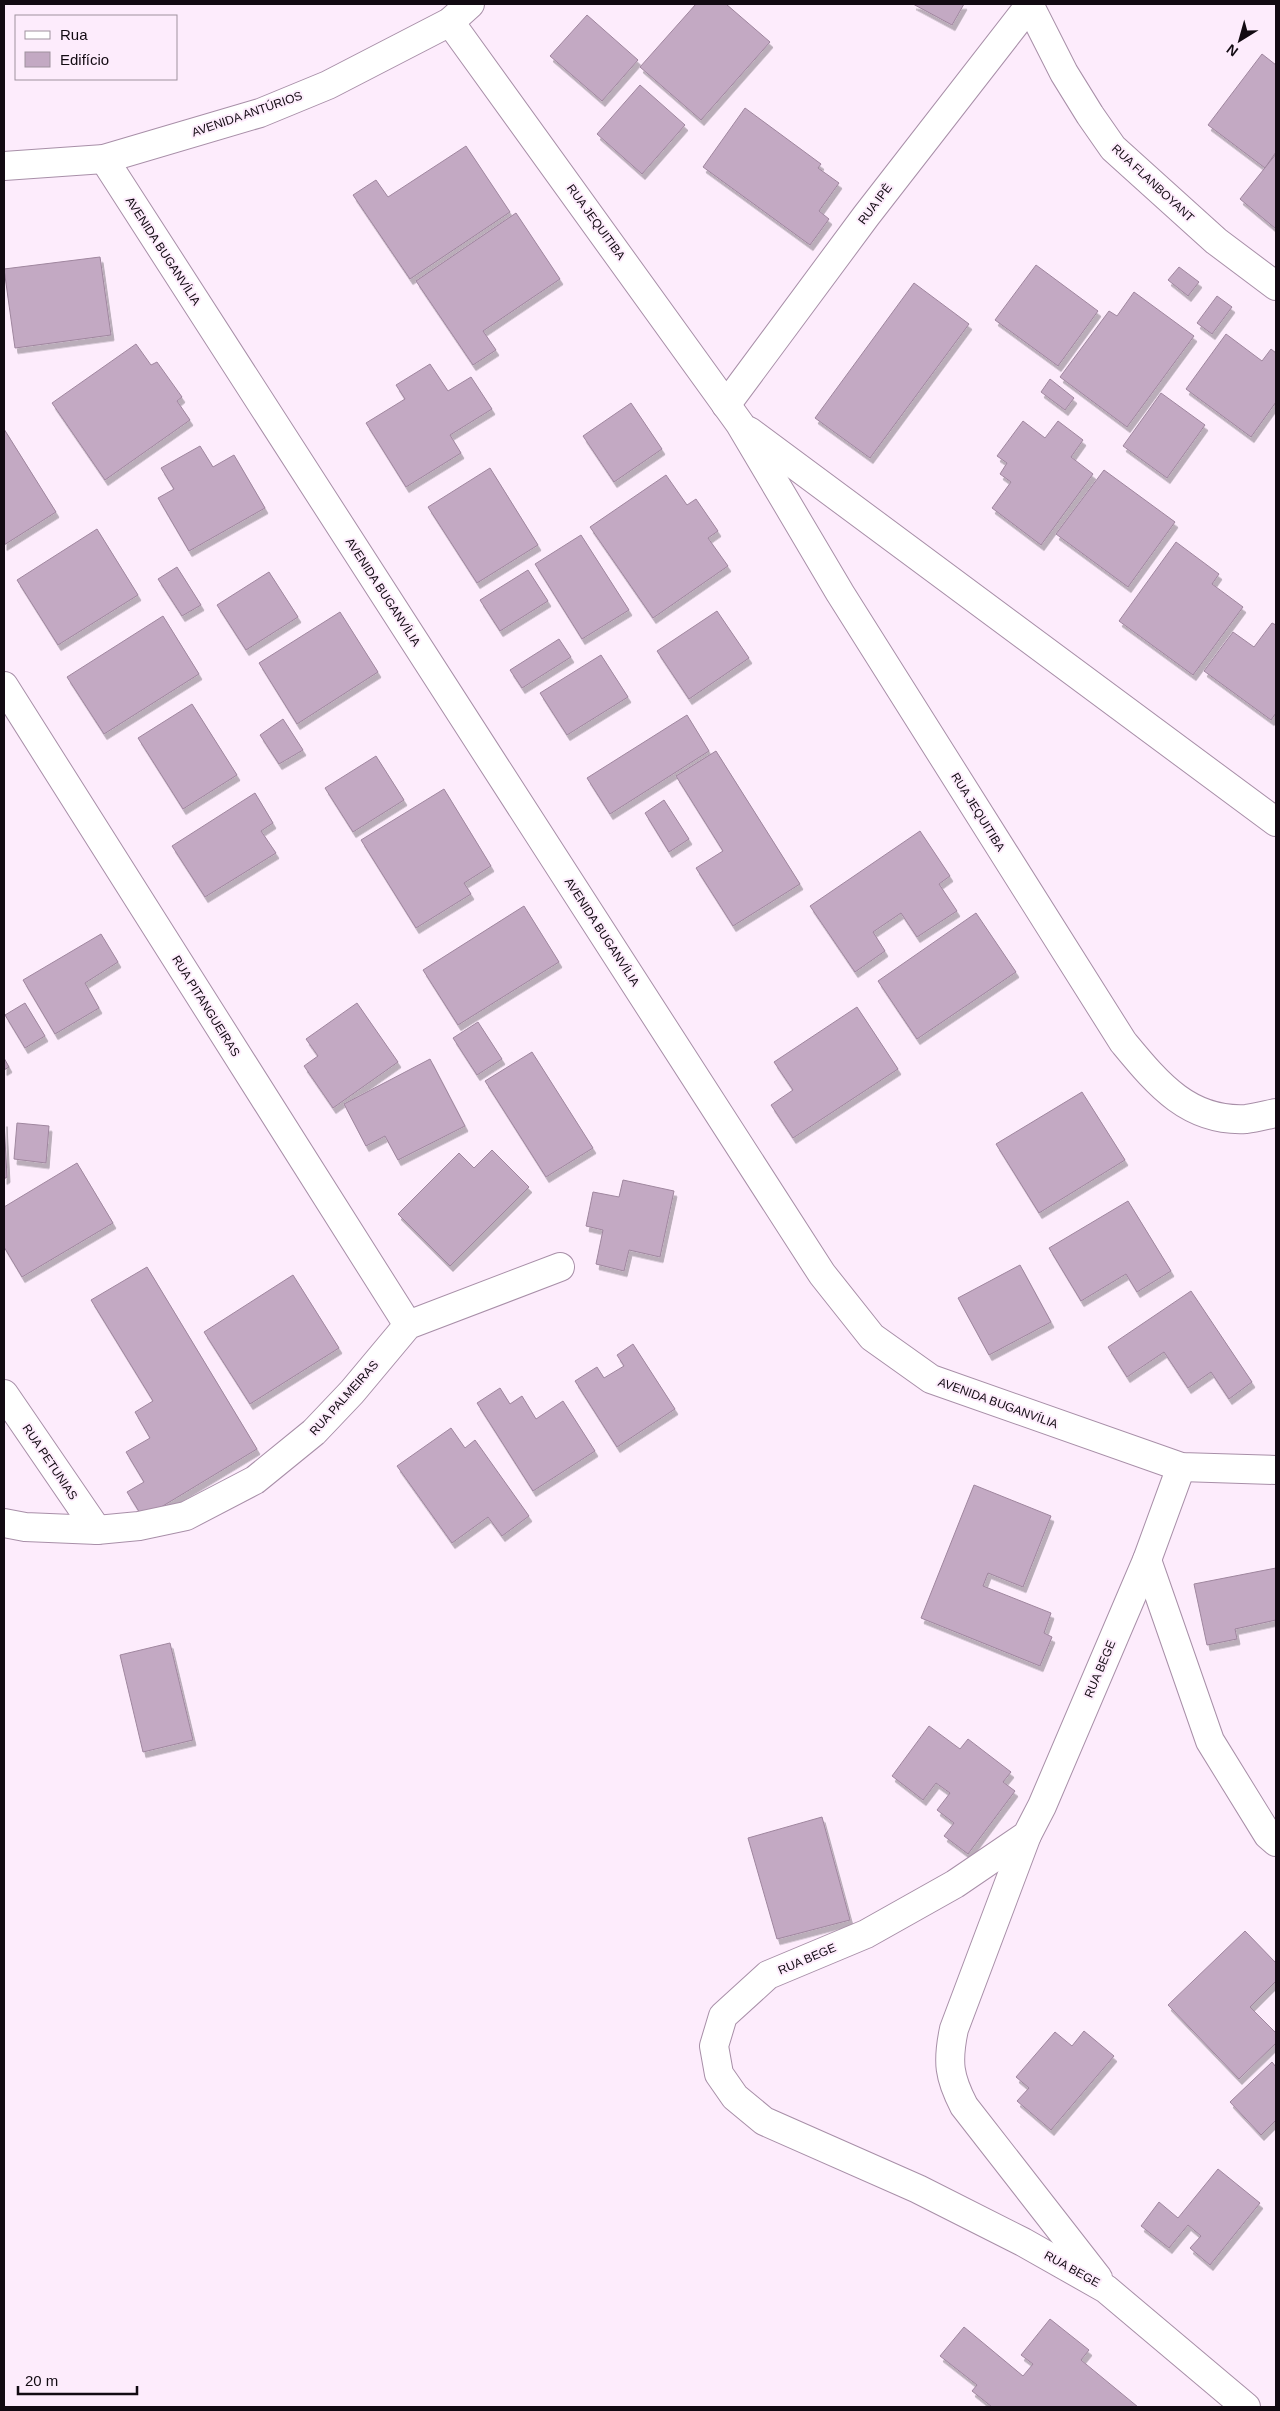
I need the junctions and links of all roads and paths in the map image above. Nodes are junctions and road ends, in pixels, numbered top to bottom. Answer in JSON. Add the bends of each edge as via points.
{"nodes":[{"id":1,"x":470,"y":4,"type":"edge"},
{"id":2,"x":1029,"y":5,"type":"edge"},
{"id":3,"x":450,"y":22,"type":"junction"},
{"id":4,"x":104,"y":159,"type":"junction"},
{"id":5,"x":4,"y":166,"type":"edge"},
{"id":6,"x":1276,"y":286,"type":"edge"},
{"id":7,"x":733,"y":415,"type":"junction"},
{"id":8,"x":4,"y":686,"type":"edge"},
{"id":9,"x":1276,"y":822,"type":"edge"},
{"id":10,"x":1276,"y":1113,"type":"edge"},
{"id":11,"x":560,"y":1267,"type":"dead end"},
{"id":12,"x":408,"y":1325,"type":"junction"},
{"id":13,"x":4,"y":1394,"type":"edge"},
{"id":14,"x":1181,"y":1467,"type":"junction"},
{"id":15,"x":1276,"y":1470,"type":"edge"},
{"id":16,"x":4,"y":1523,"type":"edge"},
{"id":17,"x":97,"y":1530,"type":"junction"},
{"id":18,"x":1147,"y":1560,"type":"junction"},
{"id":19,"x":1027,"y":1835,"type":"junction"},
{"id":20,"x":1276,"y":1842,"type":"edge"},
{"id":21,"x":1106,"y":2288,"type":"junction"},
{"id":22,"x":1246,"y":2407,"type":"edge"}],
"edges":[{"from":1,"to":3,"type":"street","name":"AVENIDA ANTÚRIOS"},
{"from":2,"to":6,"type":"street","name":"RUA FLANBOYANT","via":[[1064,74],[1113,148],[1216,242]]},
{"from":2,"to":7,"type":"street","name":"RUA IPÊ","via":[[866,216]]},
{"from":3,"to":4,"type":"street","name":"AVENIDA ANTÚRIOS","via":[[328,85],[260,113]]},
{"from":3,"to":7,"type":"street","name":"RUA JEQUITIBA"},
{"from":4,"to":5,"type":"street","name":"AVENIDA ANTÚRIOS"},
{"from":4,"to":14,"type":"street","name":"AVENIDA BUGANVÍLIA","via":[[822,1274],[872,1337],[931,1379]]},
{"from":7,"to":9,"type":"street","name":"RUA JEQUITIBA"},
{"from":7,"to":10,"type":"street","name":"RUA JEQUITIBA","via":[[840,593],[1123,1042],[1154,1080],[1183,1104],[1218,1117],[1246,1119]]},
{"from":8,"to":12,"type":"street","name":"RUA PITANGUEIRAS"},
{"from":11,"to":12,"type":"street","name":"RUA PALMEIRAS"},
{"from":12,"to":17,"type":"street","name":"RUA PALMEIRAS","via":[[314,1432],[254,1480],[186,1516],[139,1526]]},
{"from":13,"to":17,"type":"street","name":"RUA PETUNIAS"},
{"from":14,"to":15,"type":"street","name":"AVENIDA BUGANVÍLIA"},
{"from":14,"to":18,"type":"street","name":"RUA BEGE"},
{"from":16,"to":17,"type":"street","name":"RUA PALMEIRAS","via":[[25,1528]]},
{"from":18,"to":19,"type":"street","name":"RUA BEGE"},
{"from":18,"to":20,"type":"street","via":[[1210,1741],[1268,1835]]},
{"from":19,"to":21,"type":"street","via":[[954,2030],[948,2055],[952,2082],[964,2106]]},
{"from":19,"to":21,"type":"street","name":"RUA BEGE","via":[[955,1884],[866,1934],[768,1975],[723,2016],[714,2046],[719,2074],[735,2097],[764,2121],[918,2189]]},
{"from":21,"to":22,"type":"street","name":"RUA BEGE"}]}
